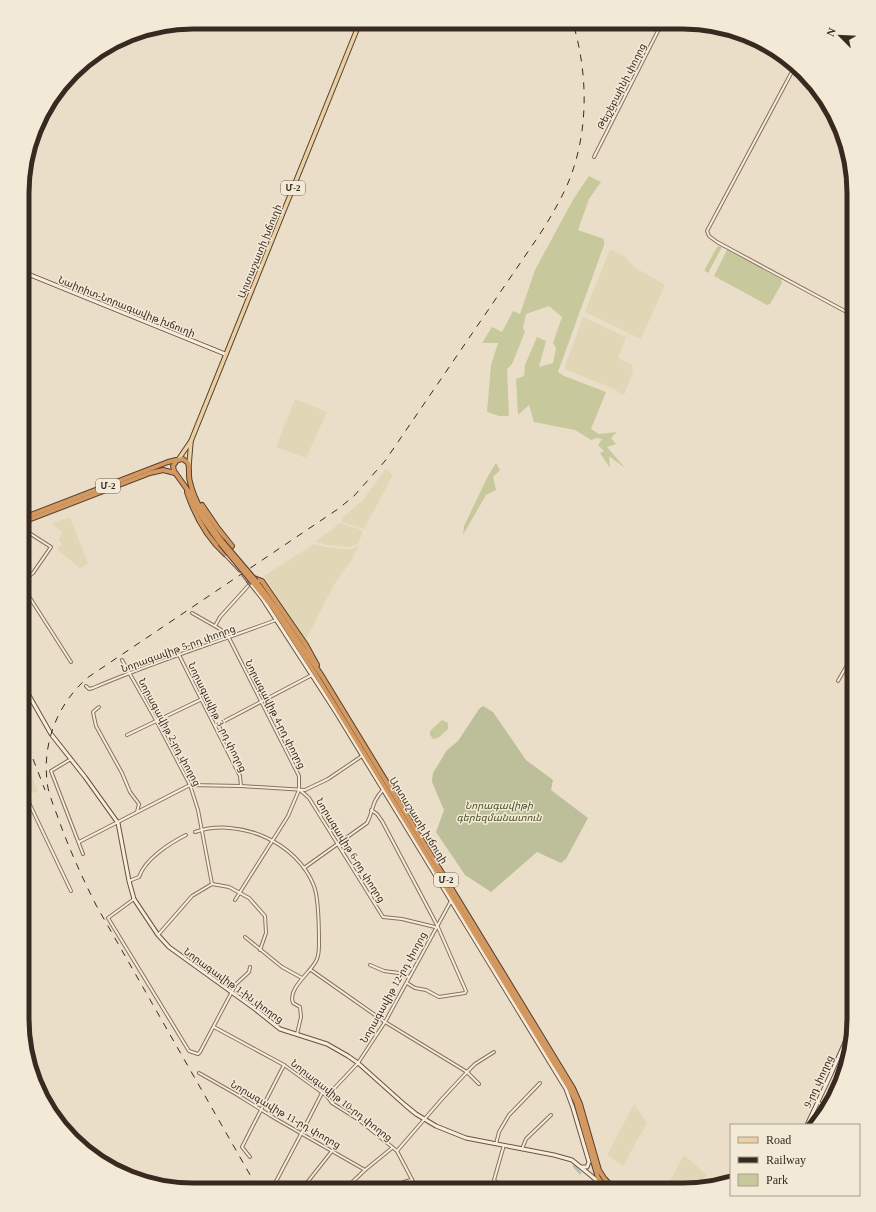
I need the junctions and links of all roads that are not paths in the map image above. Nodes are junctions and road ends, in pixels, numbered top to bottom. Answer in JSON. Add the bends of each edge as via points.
{"nodes":[{"id":1,"x":357,"y":29,"type":"edge"},
{"id":2,"x":659,"y":29,"type":"edge"},
{"id":3,"x":792,"y":71,"type":"edge"},
{"id":4,"x":594,"y":156,"type":"dead end"},
{"id":5,"x":29,"y":274,"type":"edge"},
{"id":6,"x":847,"y":312,"type":"edge"},
{"id":7,"x":225,"y":354,"type":"junction"},
{"id":8,"x":191,"y":440,"type":"junction"},
{"id":9,"x":178,"y":460,"type":"junction"},
{"id":10,"x":189,"y":468,"type":"junction"},
{"id":11,"x":176,"y":474,"type":"junction"},
{"id":12,"x":183,"y":483,"type":"junction"},
{"id":13,"x":191,"y":487,"type":"junction"},
{"id":14,"x":29,"y":516,"type":"edge"},
{"id":15,"x":29,"y":520,"type":"edge"},
{"id":16,"x":29,"y":533,"type":"edge"},
{"id":17,"x":221,"y":542,"type":"junction"},
{"id":18,"x":225,"y":554,"type":"junction"},
{"id":19,"x":29,"y":576,"type":"edge"},
{"id":20,"x":252,"y":583,"type":"junction"},
{"id":21,"x":29,"y":596,"type":"edge"},
{"id":22,"x":192,"y":614,"type":"dead end"},
{"id":23,"x":276,"y":620,"type":"junction"},
{"id":24,"x":215,"y":626,"type":"junction"},
{"id":25,"x":229,"y":638,"type":"junction"},
{"id":26,"x":179,"y":655,"type":"junction"},
{"id":27,"x":122,"y":660,"type":"dead end"},
{"id":28,"x":71,"y":662,"type":"dead end"},
{"id":29,"x":847,"y":666,"type":"edge"},
{"id":30,"x":130,"y":673,"type":"junction"},
{"id":31,"x":312,"y":675,"type":"junction"},
{"id":32,"x":322,"y":676,"type":"junction"},
{"id":33,"x":838,"y":682,"type":"dead end"},
{"id":34,"x":86,"y":686,"type":"dead end"},
{"id":35,"x":29,"y":696,"type":"edge"},
{"id":36,"x":200,"y":700,"type":"junction"},
{"id":37,"x":261,"y":702,"type":"junction"},
{"id":38,"x":99,"y":707,"type":"dead end"},
{"id":39,"x":156,"y":720,"type":"junction"},
{"id":40,"x":215,"y":726,"type":"junction"},
{"id":41,"x":127,"y":734,"type":"dead end"},
{"id":42,"x":362,"y":756,"type":"junction"},
{"id":43,"x":71,"y":759,"type":"junction"},
{"id":44,"x":190,"y":785,"type":"junction"},
{"id":45,"x":241,"y":786,"type":"junction"},
{"id":46,"x":383,"y":789,"type":"junction"},
{"id":47,"x":298,"y":790,"type":"junction"},
{"id":48,"x":29,"y":803,"type":"edge"},
{"id":49,"x":371,"y":810,"type":"junction"},
{"id":50,"x":137,"y":812,"type":"junction"},
{"id":51,"x":118,"y":823,"type":"junction"},
{"id":52,"x":202,"y":830,"type":"junction"},
{"id":53,"x":195,"y":832,"type":"dead end"},
{"id":54,"x":186,"y":835,"type":"dead end"},
{"id":55,"x":273,"y":841,"type":"junction"},
{"id":56,"x":79,"y":842,"type":"junction"},
{"id":57,"x":338,"y":844,"type":"junction"},
{"id":58,"x":83,"y":854,"type":"dead end"},
{"id":59,"x":304,"y":868,"type":"junction"},
{"id":60,"x":129,"y":881,"type":"junction"},
{"id":61,"x":212,"y":884,"type":"junction"},
{"id":62,"x":71,"y":891,"type":"dead end"},
{"id":63,"x":240,"y":893,"type":"junction"},
{"id":64,"x":134,"y":899,"type":"junction"},
{"id":65,"x":235,"y":900,"type":"dead end"},
{"id":66,"x":451,"y":901,"type":"junction"},
{"id":67,"x":436,"y":926,"type":"junction"},
{"id":68,"x":158,"y":935,"type":"junction"},
{"id":69,"x":245,"y":937,"type":"dead end"},
{"id":70,"x":260,"y":950,"type":"junction"},
{"id":71,"x":370,"y":965,"type":"dead end"},
{"id":72,"x":250,"y":967,"type":"dead end"},
{"id":73,"x":311,"y":970,"type":"junction"},
{"id":74,"x":409,"y":977,"type":"junction"},
{"id":75,"x":302,"y":978,"type":"junction"},
{"id":76,"x":406,"y":983,"type":"junction"},
{"id":77,"x":232,"y":992,"type":"junction"},
{"id":78,"x":385,"y":1022,"type":"junction"},
{"id":79,"x":214,"y":1027,"type":"junction"},
{"id":80,"x":297,"y":1034,"type":"junction"},
{"id":81,"x":846,"y":1040,"type":"edge"},
{"id":82,"x":494,"y":1052,"type":"dead end"},
{"id":83,"x":358,"y":1063,"type":"junction"},
{"id":84,"x":284,"y":1065,"type":"junction"},
{"id":85,"x":467,"y":1072,"type":"junction"},
{"id":86,"x":199,"y":1073,"type":"dead end"},
{"id":87,"x":540,"y":1083,"type":"dead end"},
{"id":88,"x":479,"y":1084,"type":"dead end"},
{"id":89,"x":322,"y":1093,"type":"junction"},
{"id":90,"x":327,"y":1096,"type":"junction"},
{"id":91,"x":818,"y":1103,"type":"junction"},
{"id":92,"x":823,"y":1105,"type":"edge"},
{"id":93,"x":261,"y":1111,"type":"junction"},
{"id":94,"x":551,"y":1115,"type":"dead end"},
{"id":95,"x":424,"y":1120,"type":"junction"},
{"id":96,"x":810,"y":1120,"type":"joint"},
{"id":97,"x":808,"y":1124,"type":"edge"},
{"id":98,"x":302,"y":1134,"type":"junction"},
{"id":99,"x":496,"y":1144,"type":"junction"},
{"id":100,"x":504,"y":1145,"type":"junction"},
{"id":101,"x":392,"y":1148,"type":"junction"},
{"id":102,"x":522,"y":1149,"type":"junction"},
{"id":103,"x":333,"y":1151,"type":"junction"},
{"id":104,"x":397,"y":1151,"type":"junction"},
{"id":105,"x":250,"y":1157,"type":"dead end"},
{"id":106,"x":580,"y":1166,"type":"junction"},
{"id":107,"x":365,"y":1170,"type":"junction"},
{"id":108,"x":411,"y":1180,"type":"junction"},
{"id":109,"x":275,"y":1183,"type":"edge"},
{"id":110,"x":307,"y":1183,"type":"edge"},
{"id":111,"x":351,"y":1183,"type":"edge"},
{"id":112,"x":403,"y":1183,"type":"edge"},
{"id":113,"x":413,"y":1183,"type":"edge"},
{"id":114,"x":497,"y":1183,"type":"edge"},
{"id":115,"x":600,"y":1183,"type":"edge"},
{"id":116,"x":601,"y":1183,"type":"edge"},
{"id":117,"x":609,"y":1183,"type":"edge"}],
"edges":[{"from":1,"to":7,"type":"main road","name":"Արտաշատի խճուղի","number":"Մ-2"},
{"from":2,"to":4,"type":"street","name":"Թեյշեբաինի փողոց"},
{"from":3,"to":6,"type":"street","via":[[707,231],[717,242]]},
{"from":5,"to":7,"type":"street","name":"Նաիրիտ-Նորագավիթ խճուղի"},
{"from":7,"to":8,"type":"main road","name":"Արտաշատի խճուղի","number":"Մ-2"},
{"from":8,"to":9,"type":"main road","name":"Արտաշատի խճուղի","number":"Մ-2"},
{"from":8,"to":10,"type":"main road","name":"Արտաշատի խճուղի","number":"Մ-2"},
{"from":9,"to":10,"type":"highway","via":[[185,460]]},
{"from":9,"to":11,"type":"highway","name":"Արտաշատի խճուղի","number":"Մ-2","via":[[173,466]]},
{"from":9,"to":14,"type":"highway","number":"Մ-2"},
{"from":10,"to":11,"type":"highway","number":"Մ-2","via":[[185,475]]},
{"from":10,"to":13,"type":"highway","name":"Արտաշատի խճուղի","number":"Մ-2"},
{"from":11,"to":12,"type":"highway","name":"Արտաշատի խճուղի","number":"Մ-2"},
{"from":11,"to":15,"type":"highway","number":"Մ-2","via":[[163,470],[150,473]]},
{"from":12,"to":17,"type":"highway","name":"Արտաշատի խճուղի","number":"Մ-2","via":[[203,519]]},
{"from":12,"to":18,"type":"highway","via":[[201,525]]},
{"from":13,"to":17,"type":"highway","name":"Արտաշատի խճուղի","number":"Մ-2","via":[[204,516]]},
{"from":13,"to":18,"type":"highway","via":[[209,517],[232,546]]},
{"from":16,"to":19,"type":"street","via":[[51,547]]},
{"from":17,"to":20,"type":"highway","name":"Արտաշատի խճուղի","number":"Մ-2","bridge":true},
{"from":18,"to":20,"type":"street"},
{"from":20,"to":23,"type":"street","name":"Արտաշատի խճուղի"},
{"from":20,"to":24,"type":"street","via":[[220,617]]},
{"from":20,"to":32,"type":"highway","name":"Արտաշատի խճուղի","number":"Մ-2","via":[[275,606]]},
{"from":20,"to":32,"type":"highway","via":[[252,579],[256,578],[262,581],[306,645]]},
{"from":20,"to":116,"type":"highway","name":"Արտաշատի խճուղի","number":"Մ-2","via":[[272,608],[329,694],[569,1088],[576,1102]]},
{"from":21,"to":28,"type":"street"},
{"from":22,"to":24,"type":"street","name":"Նորագավիթ 4-րդ փողոց"},
{"from":23,"to":25,"type":"street","name":"Նորագավիթ 5-րդ փողոց"},
{"from":23,"to":31,"type":"street","name":"Արտաշատի խճուղի"},
{"from":24,"to":25,"type":"street","name":"Նորագավիթ 4-րդ փողոց"},
{"from":25,"to":26,"type":"street","name":"Նորագավիթ 5-րդ փողոց"},
{"from":25,"to":37,"type":"street","name":"Նորագավիթ 4-րդ փողոց"},
{"from":26,"to":30,"type":"street","name":"Նորագավիթ 5-րդ փողոց"},
{"from":26,"to":36,"type":"street","name":"Նորագավիթ 3-րդ փողոց"},
{"from":27,"to":30,"type":"street","name":"Նորագավիթ 2-րդ փողոց"},
{"from":29,"to":33,"type":"street"},
{"from":30,"to":34,"type":"street","name":"Նորագավիթ 5-րդ փողոց","via":[[93,688]]},
{"from":30,"to":39,"type":"street","name":"Նորագավիթ 2-րդ փողոց"},
{"from":31,"to":37,"type":"street"},
{"from":31,"to":42,"type":"street","name":"Արտաշատի խճուղի"},
{"from":32,"to":117,"type":"highway","name":"Արտաշատի խճուղի","number":"Մ-2","via":[[573,1088],[599,1170]]},
{"from":35,"to":43,"type":"street","name":"Նորագավիթ 1-ին փողոց","via":[[51,734]]},
{"from":36,"to":39,"type":"street"},
{"from":36,"to":40,"type":"street","name":"Նորագավիթ 3-րդ փողոց"},
{"from":37,"to":40,"type":"street"},
{"from":37,"to":47,"type":"street","name":"Նորագավիթ 4-րդ փողոց","via":[[299,776]]},
{"from":38,"to":50,"type":"street","via":[[93,712],[95,722],[130,792],[139,804]]},
{"from":39,"to":41,"type":"street"},
{"from":39,"to":44,"type":"street","name":"Նորագավիթ 2-րդ փողոց"},
{"from":40,"to":45,"type":"street","name":"Նորագավիթ 3-րդ փողոց","via":[[240,776]]},
{"from":42,"to":46,"type":"street","name":"Արտաշատի խճուղի"},
{"from":42,"to":47,"type":"street","name":"Նորագավիթ 6-րդ փողոց","via":[[308,790]]},
{"from":43,"to":51,"type":"street","name":"Նորագավիթ 1-ին փողոց"},
{"from":43,"to":56,"type":"street","via":[[51,771]]},
{"from":44,"to":45,"type":"street","name":"Նորագավիթ 6-րդ փողոց"},
{"from":44,"to":50,"type":"street","name":"Նորագավիթ 6-րդ փողոց"},
{"from":44,"to":52,"type":"street","name":"Նորագավիթ 2-րդ փողոց"},
{"from":45,"to":47,"type":"street","name":"Նորագավիթ 6-րդ փողոց"},
{"from":46,"to":49,"type":"street"},
{"from":46,"to":66,"type":"street","name":"Արտաշատի խճուղի"},
{"from":47,"to":55,"type":"street","name":"Նորագավիթ 4-րդ փողոց","via":[[288,816]]},
{"from":47,"to":57,"type":"street","name":"Նորագավիթ 6-րդ փողոց","via":[[309,798]]},
{"from":48,"to":62,"type":"street"},
{"from":49,"to":57,"type":"street","via":[[367,823]]},
{"from":49,"to":67,"type":"street","via":[[378,814],[382,821]]},
{"from":50,"to":51,"type":"street","name":"Նորագավիթ 6-րդ փողոց"},
{"from":51,"to":56,"type":"street","name":"Նորագավիթ 6-րդ փողոց"},
{"from":51,"to":60,"type":"street","name":"Նորագավիթ 1-ին փողոց"},
{"from":52,"to":53,"type":"street"},
{"from":52,"to":55,"type":"street","via":[[214,828],[249,831]]},
{"from":52,"to":61,"type":"street","name":"Նորագավիթ 2-րդ փողոց"},
{"from":54,"to":60,"type":"street","via":[[157,853],[139,877]]},
{"from":55,"to":59,"type":"street"},
{"from":55,"to":63,"type":"street","name":"Նորագավիթ 4-րդ փողոց"},
{"from":56,"to":58,"type":"street"},
{"from":57,"to":59,"type":"street"},
{"from":57,"to":67,"type":"street","name":"Նորագավիթ 6-րդ փողոց","via":[[383,917]]},
{"from":59,"to":73,"type":"street","via":[[315,888],[319,928],[319,951]]},
{"from":60,"to":64,"type":"street","name":"Նորագավիթ 1-ին փողոց"},
{"from":61,"to":63,"type":"street","via":[[229,887]]},
{"from":61,"to":68,"type":"street","via":[[192,896]]},
{"from":63,"to":65,"type":"street","name":"Նորագավիթ 4-րդ փողոց"},
{"from":63,"to":70,"type":"street","via":[[249,898],[265,916],[266,933]]},
{"from":64,"to":68,"type":"street","name":"Նորագավիթ 1-ին փողոց"},
{"from":64,"to":79,"type":"street","via":[[108,918],[189,1050],[198,1054]]},
{"from":66,"to":67,"type":"street","name":"Նորագավիթ 12-րդ փողոց"},
{"from":66,"to":106,"type":"street","name":"Արտաշատի խճուղի","via":[[566,1089],[589,1162],[587,1166]]},
{"from":67,"to":74,"type":"street","name":"Նորագավիթ 12-րդ փողոց"},
{"from":67,"to":76,"type":"street","via":[[466,992],[439,997]]},
{"from":68,"to":77,"type":"street","name":"Նորագավիթ 1-ին փողոց","via":[[178,955]]},
{"from":69,"to":70,"type":"street"},
{"from":70,"to":75,"type":"street"},
{"from":71,"to":74,"type":"street"},
{"from":72,"to":77,"type":"street","via":[[249,972],[236,984]]},
{"from":73,"to":75,"type":"street"},
{"from":73,"to":78,"type":"street"},
{"from":74,"to":76,"type":"street","name":"Նորագավիթ 12-րդ փողոց"},
{"from":75,"to":80,"type":"street","via":[[292,998],[301,1012]]},
{"from":76,"to":78,"type":"street","name":"Նորագավիթ 12-րդ փողոց"},
{"from":77,"to":79,"type":"street"},
{"from":77,"to":80,"type":"street","name":"Նորագավիթ 1-ին փողոց","via":[[280,1029]]},
{"from":78,"to":83,"type":"street","name":"Նորագավիթ 12-րդ փողոց"},
{"from":78,"to":85,"type":"street"},
{"from":79,"to":84,"type":"street","name":"Նորագավիթ 10-րդ փողոց"},
{"from":80,"to":83,"type":"street","name":"Նորագավիթ 1-ին փողոց","via":[[327,1044]]},
{"from":81,"to":91,"type":"street","name":"9-րդ փողոց"},
{"from":82,"to":85,"type":"street","name":"Նորագավիթ 10-րդ փողոց"},
{"from":83,"to":90,"type":"street","name":"Նորագավիթ 12-րդ փողոց"},
{"from":83,"to":95,"type":"street","name":"Նորագավիթ 1-ին փողոց"},
{"from":84,"to":89,"type":"street","name":"Նորագավիթ 10-րդ փողոց"},
{"from":84,"to":93,"type":"street"},
{"from":85,"to":88,"type":"street"},
{"from":85,"to":95,"type":"street","name":"Նորագավիթ 10-րդ փողոց"},
{"from":86,"to":93,"type":"street","name":"Նորագավիթ 11-րդ փողոց"},
{"from":87,"to":99,"type":"street","via":[[509,1114],[499,1132]]},
{"from":89,"to":90,"type":"street","name":"Նորագավիթ 10-րդ փողոց"},
{"from":89,"to":98,"type":"street"},
{"from":90,"to":101,"type":"street","name":"Նորագավիթ 10-րդ փողոց","via":[[332,1103],[359,1120]]},
{"from":91,"to":92,"type":"street"},
{"from":91,"to":96,"type":"street","name":"9-րդ փողոց"},
{"from":93,"to":98,"type":"street","name":"Նորագավիթ 11-րդ փողոց"},
{"from":93,"to":105,"type":"street","via":[[242,1147]]},
{"from":94,"to":102,"type":"street","via":[[526,1139]]},
{"from":95,"to":99,"type":"street","name":"Նորագավիթ 1-ին փողոց","via":[[454,1134]]},
{"from":95,"to":104,"type":"street","name":"Նորագավիթ 10-րդ փողոց"},
{"from":96,"to":97,"type":"street","name":"9-րդ փողոց"},
{"from":98,"to":103,"type":"street","name":"Նորագավիթ 11-րդ փողոց"},
{"from":98,"to":109,"type":"street"},
{"from":99,"to":100,"type":"street","name":"Նորագավիթ 1-ին փողոց"},
{"from":100,"to":102,"type":"street","name":"Նորագավիթ 1-ին փողոց"},
{"from":100,"to":114,"type":"street","via":[[494,1180]]},
{"from":101,"to":104,"type":"street","name":"Նորագավիթ 10-րդ փողոց"},
{"from":101,"to":107,"type":"street"},
{"from":102,"to":106,"type":"street","name":"Նորագավիթ 1-ին փողոց","via":[[572,1160]]},
{"from":103,"to":107,"type":"street","name":"Նորագավիթ 11-րդ փողոց"},
{"from":103,"to":110,"type":"street"},
{"from":104,"to":108,"type":"street","name":"Նորագավիթ 10-րդ փողոց"},
{"from":106,"to":115,"type":"street","name":"Նորագավիթ 1-ին փողոց"},
{"from":107,"to":111,"type":"street"},
{"from":108,"to":112,"type":"street"},
{"from":108,"to":113,"type":"street","name":"Նորագավիթ 10-րդ փողոց"}]}
